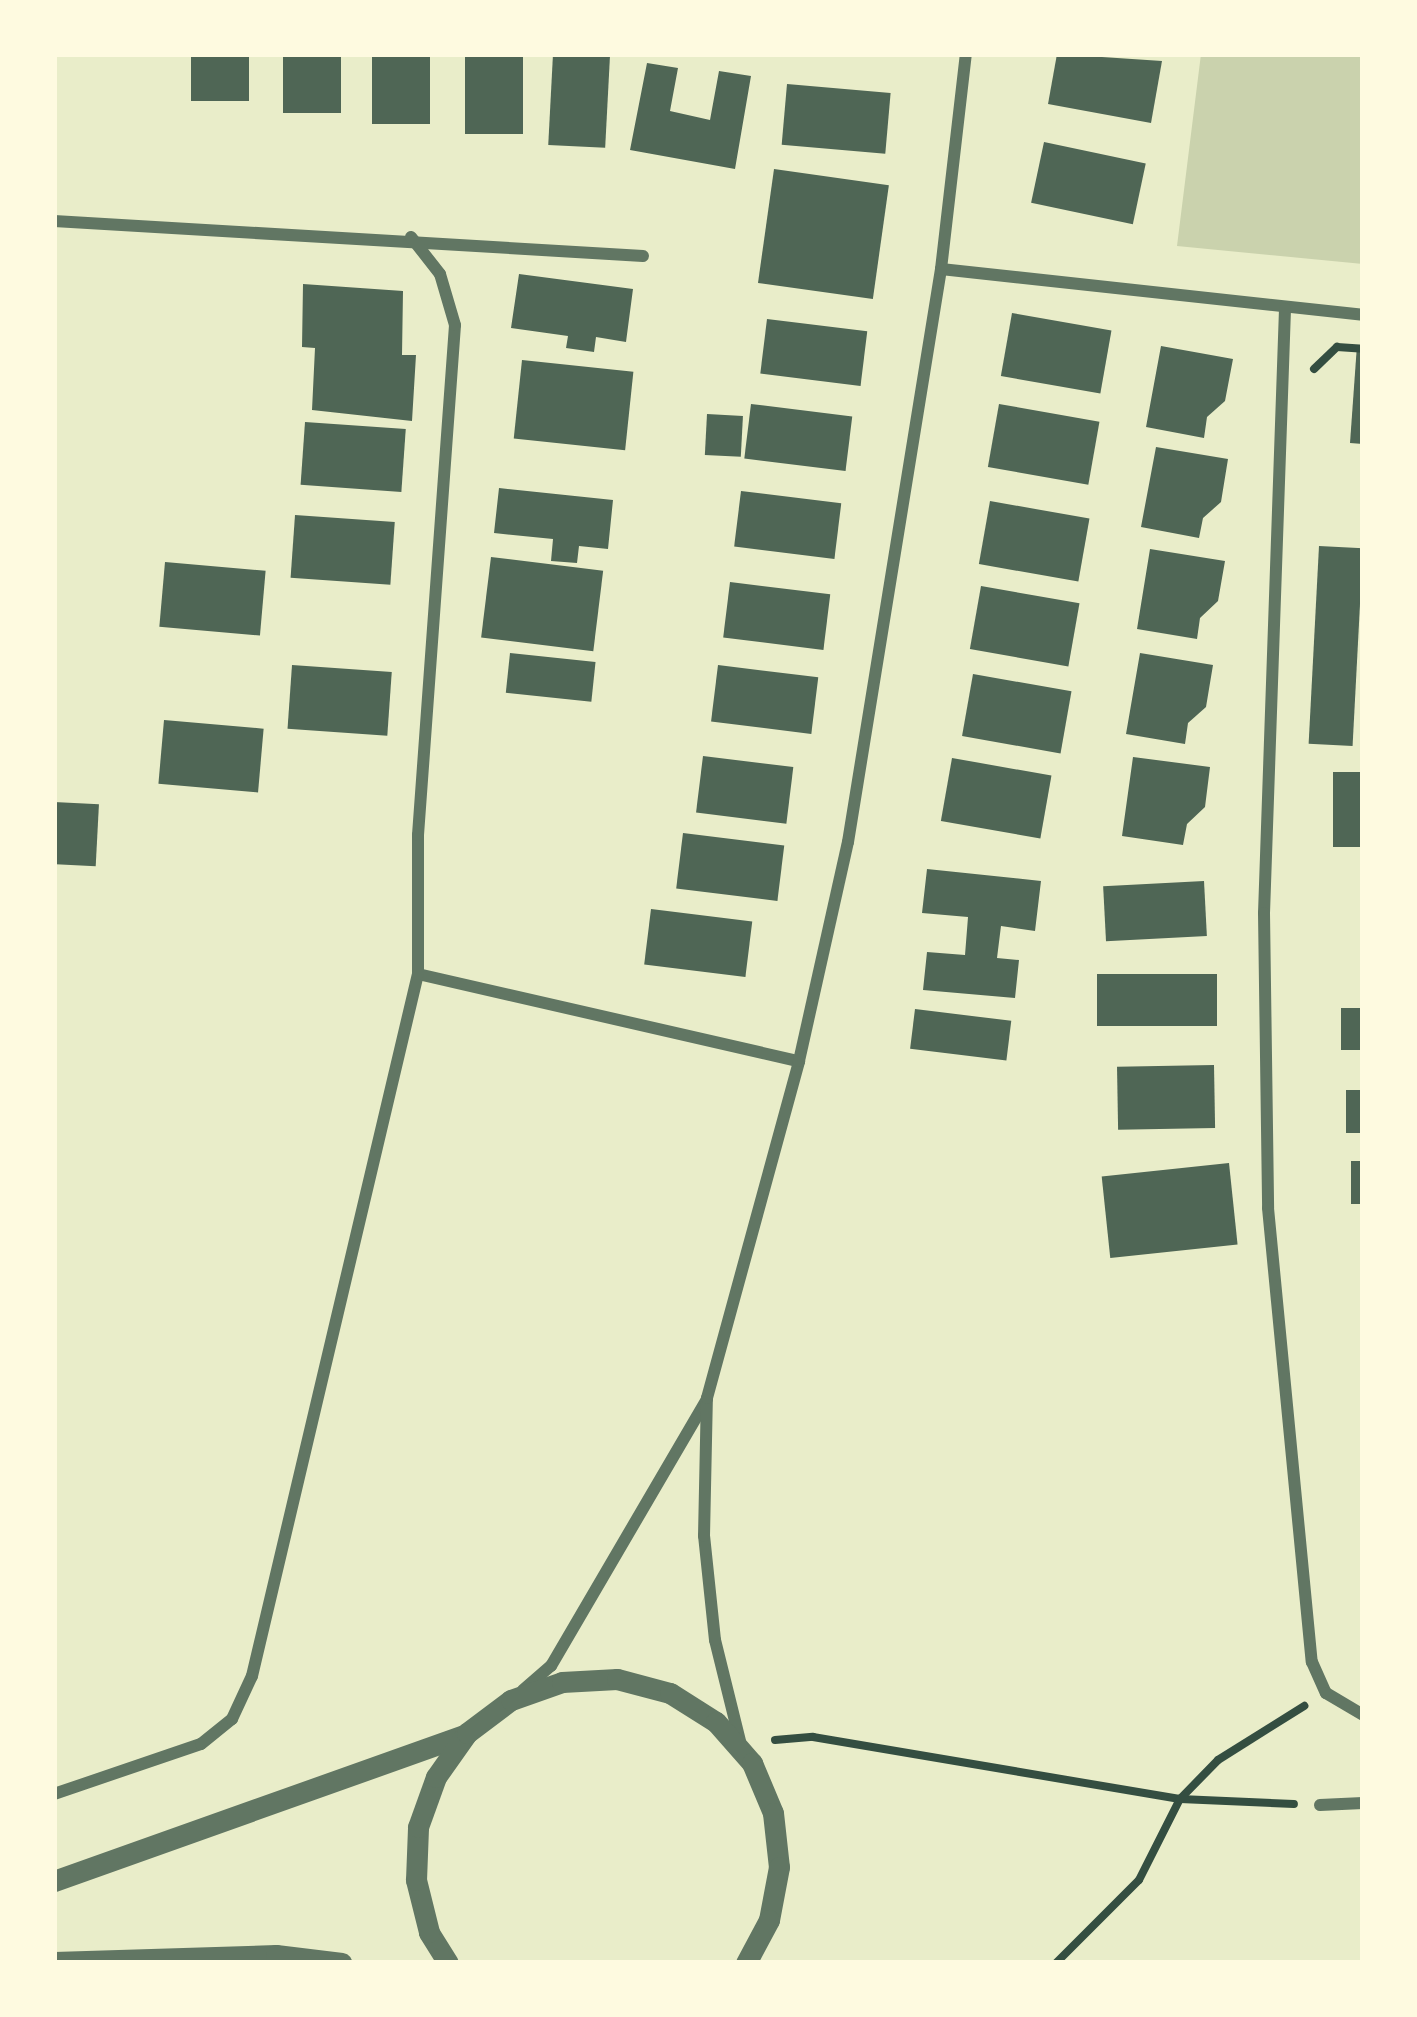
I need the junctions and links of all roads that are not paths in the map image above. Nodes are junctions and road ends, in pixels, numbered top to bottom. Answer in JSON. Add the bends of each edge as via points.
{"nodes":[{"id":1,"x":965,"y":54,"type":"edge"},
{"id":2,"x":54,"y":221,"type":"edge"},
{"id":3,"x":411,"y":237,"type":"junction"},
{"id":4,"x":643,"y":256,"type":"dead end"},
{"id":5,"x":941,"y":269,"type":"junction"},
{"id":6,"x":1285,"y":309,"type":"junction"},
{"id":7,"x":1363,"y":315,"type":"edge"},
{"id":8,"x":418,"y":974,"type":"junction"},
{"id":9,"x":799,"y":1061,"type":"junction"},
{"id":10,"x":707,"y":1398,"type":"junction"},
{"id":11,"x":511,"y":1700,"type":"junction"},
{"id":12,"x":1363,"y":1715,"type":"edge"},
{"id":13,"x":466,"y":1733,"type":"junction"},
{"id":14,"x":752,"y":1763,"type":"junction"},
{"id":15,"x":54,"y":1794,"type":"edge"},
{"id":16,"x":1363,"y":1803,"type":"edge"},
{"id":17,"x":1320,"y":1805,"type":"road end"},
{"id":18,"x":54,"y":1881,"type":"edge"},
{"id":19,"x":54,"y":1961,"type":"edge"},
{"id":20,"x":342,"y":1963,"type":"edge"},
{"id":21,"x":448,"y":1963,"type":"edge"},
{"id":22,"x":746,"y":1963,"type":"edge"}],
"edges":[{"from":1,"to":5,"type":"street"},
{"from":2,"to":3,"type":"street"},
{"from":3,"to":4,"type":"street"},
{"from":3,"to":8,"type":"street","via":[[440,274],[455,326],[418,835]]},
{"from":5,"to":6,"type":"street"},
{"from":5,"to":9,"type":"street","via":[[848,842]]},
{"from":6,"to":7,"type":"street"},
{"from":6,"to":12,"type":"street","via":[[1264,913],[1268,1208],[1312,1661],[1326,1693]]},
{"from":8,"to":9,"type":"street"},
{"from":8,"to":15,"type":"street","via":[[252,1676],[232,1719],[200,1744]]},
{"from":9,"to":10,"type":"street"},
{"from":10,"to":11,"type":"street","via":[[551,1666]]},
{"from":10,"to":14,"type":"street","via":[[704,1536],[715,1640]]},
{"from":11,"to":13,"type":"street"},
{"from":11,"to":14,"type":"street","via":[[562,1682],[616,1679],[652,1688],[716,1722]]},
{"from":13,"to":18,"type":"street"},
{"from":13,"to":21,"type":"street","via":[[436,1777],[418,1827],[416,1880],[429,1932]]},
{"from":14,"to":22,"type":"street","via":[[773,1813],[779,1867],[769,1920]]},
{"from":16,"to":17,"type":"street"},
{"from":19,"to":20,"type":"street","via":[[276,1955]]}]}
